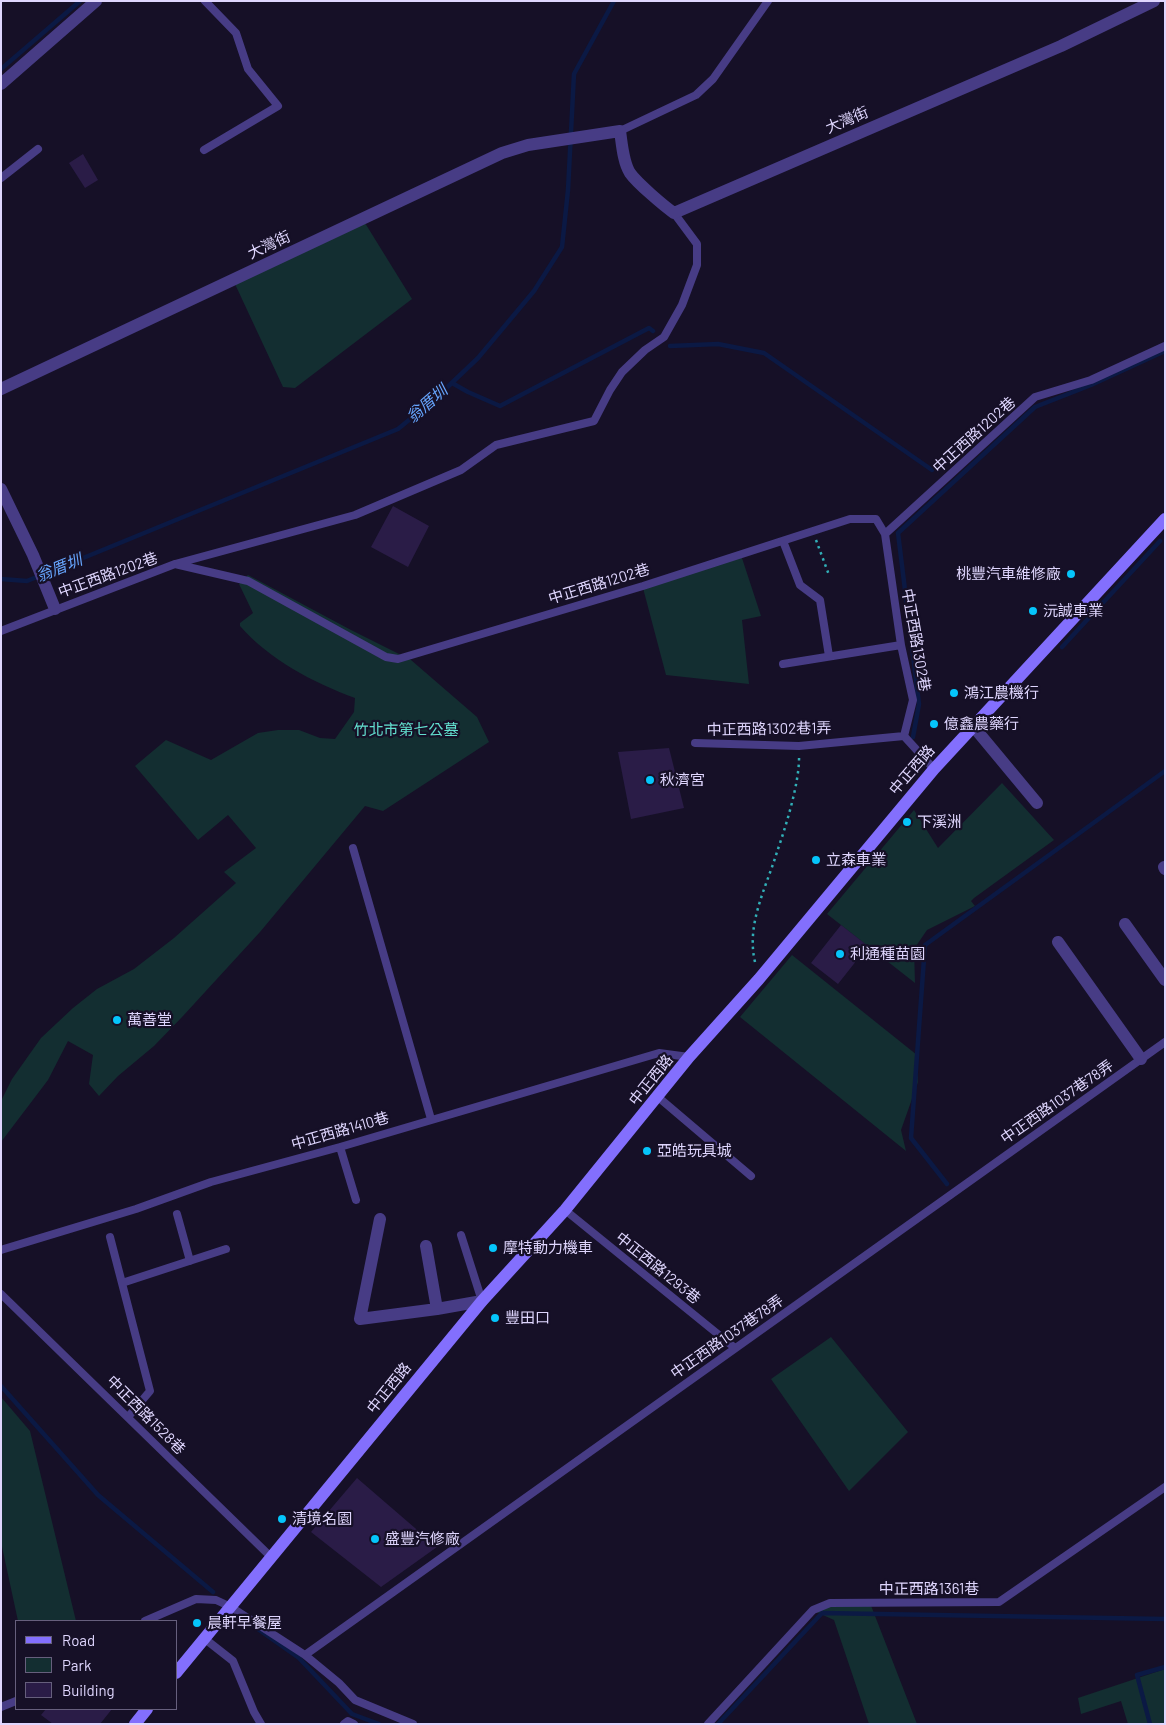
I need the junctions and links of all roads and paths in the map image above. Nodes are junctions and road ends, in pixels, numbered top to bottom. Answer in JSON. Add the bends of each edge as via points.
{"nodes":[{"id":1,"x":96,"y":1,"type":"edge"},
{"id":2,"x":204,"y":1,"type":"edge"},
{"id":3,"x":768,"y":1,"type":"edge"},
{"id":4,"x":1154,"y":1,"type":"edge"},
{"id":5,"x":1,"y":84,"type":"edge"},
{"id":6,"x":620,"y":131,"type":"junction"},
{"id":7,"x":38,"y":149,"type":"dead end"},
{"id":8,"x":204,"y":150,"type":"dead end"},
{"id":9,"x":1,"y":178,"type":"edge"},
{"id":10,"x":674,"y":213,"type":"junction"},
{"id":11,"x":1165,"y":346,"type":"edge"},
{"id":12,"x":1,"y":389,"type":"edge"},
{"id":13,"x":1,"y":489,"type":"edge"},
{"id":14,"x":1163,"y":525,"type":"edge"},
{"id":15,"x":813,"y":531,"type":"junction"},
{"id":16,"x":885,"y":534,"type":"junction"},
{"id":17,"x":783,"y":541,"type":"junction"},
{"id":18,"x":175,"y":564,"type":"junction"},
{"id":19,"x":829,"y":575,"type":"dead end"},
{"id":20,"x":56,"y":609,"type":"junction"},
{"id":21,"x":1,"y":631,"type":"edge"},
{"id":22,"x":901,"y":645,"type":"junction"},
{"id":23,"x":829,"y":656,"type":"junction"},
{"id":24,"x":783,"y":664,"type":"dead end"},
{"id":25,"x":973,"y":726,"type":"junction"},
{"id":26,"x":904,"y":736,"type":"junction"},
{"id":27,"x":695,"y":743,"type":"dead end"},
{"id":28,"x":799,"y":746,"type":"junction"},
{"id":29,"x":934,"y":769,"type":"junction"},
{"id":30,"x":1036,"y":804,"type":"dead end"},
{"id":31,"x":353,"y":848,"type":"dead end"},
{"id":32,"x":1125,"y":924,"type":"dead end"},
{"id":33,"x":1058,"y":942,"type":"dead end"},
{"id":34,"x":759,"y":978,"type":"junction"},
{"id":35,"x":1165,"y":980,"type":"edge"},
{"id":36,"x":1165,"y":1042,"type":"edge"},
{"id":37,"x":689,"y":1057,"type":"junction"},
{"id":38,"x":1141,"y":1059,"type":"junction"},
{"id":39,"x":658,"y":1097,"type":"junction"},
{"id":40,"x":431,"y":1119,"type":"junction"},
{"id":41,"x":340,"y":1146,"type":"junction"},
{"id":42,"x":751,"y":1176,"type":"dead end"},
{"id":43,"x":356,"y":1200,"type":"dead end"},
{"id":44,"x":565,"y":1210,"type":"junction"},
{"id":45,"x":177,"y":1214,"type":"dead end"},
{"id":46,"x":380,"y":1219,"type":"dead end"},
{"id":47,"x":462,"y":1235,"type":"dead end"},
{"id":48,"x":110,"y":1237,"type":"dead end"},
{"id":49,"x":426,"y":1246,"type":"dead end"},
{"id":50,"x":226,"y":1249,"type":"dead end"},
{"id":51,"x":1,"y":1250,"type":"edge"},
{"id":52,"x":190,"y":1261,"type":"junction"},
{"id":53,"x":122,"y":1283,"type":"junction"},
{"id":54,"x":1,"y":1294,"type":"edge"},
{"id":55,"x":482,"y":1301,"type":"junction"},
{"id":56,"x":437,"y":1309,"type":"junction"},
{"id":57,"x":735,"y":1348,"type":"junction"},
{"id":58,"x":128,"y":1417,"type":"junction"},
{"id":59,"x":1165,"y":1487,"type":"edge"},
{"id":60,"x":271,"y":1557,"type":"junction"},
{"id":61,"x":231,"y":1607,"type":"junction"},
{"id":62,"x":147,"y":1620,"type":"edge"},
{"id":63,"x":205,"y":1639,"type":"junction"},
{"id":64,"x":305,"y":1655,"type":"junction"},
{"id":65,"x":178,"y":1671,"type":"edge"},
{"id":66,"x":15,"y":1701,"type":"edge"},
{"id":67,"x":1,"y":1707,"type":"edge"},
{"id":68,"x":146,"y":1710,"type":"edge"},
{"id":69,"x":135,"y":1724,"type":"edge"},
{"id":70,"x":261,"y":1724,"type":"edge"},
{"id":71,"x":344,"y":1724,"type":"edge"},
{"id":72,"x":354,"y":1724,"type":"edge"},
{"id":73,"x":413,"y":1724,"type":"edge"},
{"id":74,"x":708,"y":1724,"type":"edge"}],
"edges":[{"from":1,"to":5,"type":"street"},
{"from":2,"to":8,"type":"lane","via":[[236,33],[248,70],[278,106]]},
{"from":3,"to":6,"type":"lane","via":[[713,79],[696,95]]},
{"from":4,"to":10,"type":"street","name":"大灣街","via":[[1061,46]]},
{"from":6,"to":10,"type":"street","via":[[630,173]]},
{"from":6,"to":12,"type":"street","name":"大灣街","via":[[502,153]]},
{"from":7,"to":9,"type":"lane"},
{"from":10,"to":18,"type":"lane","via":[[697,244],[697,265],[682,305],[664,337],[622,372],[594,421],[496,445],[461,470],[355,515]]},
{"from":11,"to":16,"type":"lane","name":"中正西路1202巷","via":[[1091,380],[1035,397]]},
{"from":13,"to":20,"type":"street"},
{"from":14,"to":25,"type":"main road","name":"中正西路"},
{"from":15,"to":16,"type":"lane","name":"中正西路1202巷","via":[[850,519],[876,519]]},
{"from":15,"to":17,"type":"lane","name":"中正西路1202巷"},
{"from":15,"to":19,"type":"path"},
{"from":16,"to":22,"type":"lane","name":"中正西路1302巷"},
{"from":17,"to":18,"type":"lane","name":"中正西路1202巷","via":[[398,659],[386,657],[248,580]]},
{"from":17,"to":23,"type":"lane","via":[[800,585],[820,600]]},
{"from":18,"to":20,"type":"lane","name":"中正西路1202巷"},
{"from":20,"to":21,"type":"lane","name":"中正西路1202巷"},
{"from":22,"to":23,"type":"lane"},
{"from":22,"to":26,"type":"lane","name":"中正西路1302巷","via":[[913,700]]},
{"from":23,"to":24,"type":"lane"},
{"from":25,"to":29,"type":"main road","name":"中正西路"},
{"from":25,"to":30,"type":"street"},
{"from":26,"to":28,"type":"lane","name":"中正西路1302巷1弄"},
{"from":26,"to":29,"type":"lane"},
{"from":27,"to":28,"type":"lane","name":"中正西路1302巷1弄"},
{"from":28,"to":34,"type":"path","via":[[799,767],[792,798],[753,929],[753,951]]},
{"from":29,"to":34,"type":"main road","name":"中正西路"},
{"from":31,"to":40,"type":"lane"},
{"from":32,"to":35,"type":"street"},
{"from":33,"to":38,"type":"street"},
{"from":34,"to":37,"type":"main road","name":"中正西路"},
{"from":36,"to":38,"type":"lane","name":"中正西路1037巷78弄"},
{"from":37,"to":39,"type":"main road","name":"中正西路"},
{"from":37,"to":40,"type":"lane","name":"中正西路1410巷","via":[[659,1053]]},
{"from":38,"to":57,"type":"lane","name":"中正西路1037巷78弄"},
{"from":39,"to":42,"type":"lane"},
{"from":39,"to":44,"type":"main road","name":"中正西路"},
{"from":40,"to":41,"type":"lane","name":"中正西路1410巷"},
{"from":41,"to":43,"type":"lane"},
{"from":41,"to":51,"type":"lane","name":"中正西路1410巷","via":[[211,1182]]},
{"from":44,"to":55,"type":"main road","name":"中正西路"},
{"from":44,"to":57,"type":"lane","name":"中正西路1293巷"},
{"from":45,"to":52,"type":"lane"},
{"from":46,"to":56,"type":"street","via":[[360,1319]]},
{"from":47,"to":55,"type":"lane"},
{"from":48,"to":53,"type":"lane"},
{"from":49,"to":56,"type":"street"},
{"from":50,"to":52,"type":"lane"},
{"from":52,"to":53,"type":"lane"},
{"from":53,"to":58,"type":"lane","via":[[150,1391]]},
{"from":54,"to":58,"type":"lane","name":"中正西路1528巷"},
{"from":55,"to":56,"type":"street"},
{"from":55,"to":60,"type":"main road","name":"中正西路"},
{"from":57,"to":64,"type":"lane","name":"中正西路1037巷78弄"},
{"from":58,"to":60,"type":"lane","name":"中正西路1528巷"},
{"from":59,"to":74,"type":"lane","name":"中正西路1361巷","via":[[999,1602],[830,1603],[813,1610]]},
{"from":60,"to":61,"type":"main road","name":"中正西路"},
{"from":61,"to":62,"type":"lane","via":[[216,1600],[196,1599]]},
{"from":61,"to":63,"type":"main road","name":"中正西路"},
{"from":61,"to":64,"type":"lane"},
{"from":63,"to":65,"type":"main road","name":"中正西路"},
{"from":63,"to":70,"type":"lane","via":[[233,1662]]},
{"from":64,"to":73,"type":"lane","via":[[355,1700]]},
{"from":66,"to":67,"type":"lane"},
{"from":68,"to":69,"type":"main road"},
{"from":71,"to":72,"type":"lane","via":[[348,1721]]}]}
